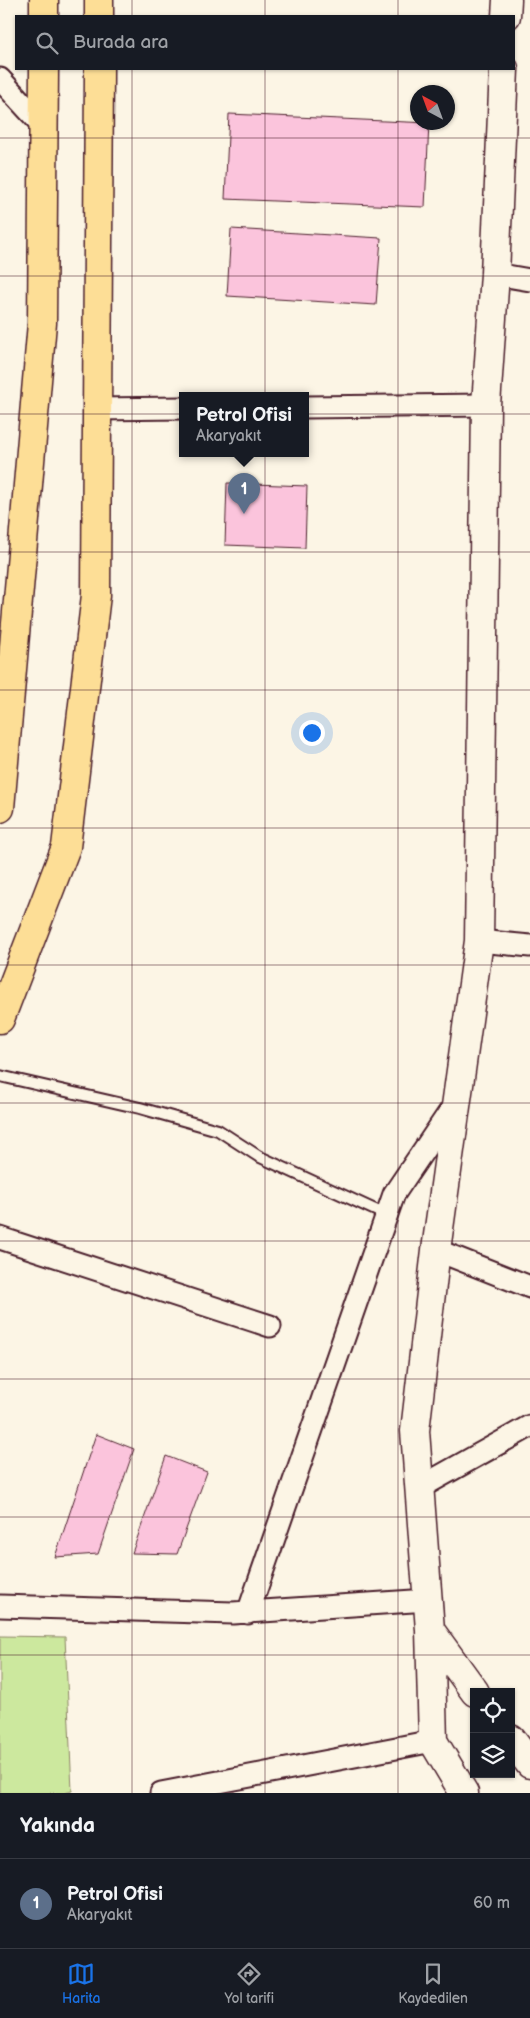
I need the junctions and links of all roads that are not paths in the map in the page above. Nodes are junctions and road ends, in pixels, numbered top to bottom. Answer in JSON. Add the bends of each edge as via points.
{"nodes":[{"id":1,"x":44,"y":0,"type":"edge"},
{"id":2,"x":99,"y":0,"type":"edge"},
{"id":3,"x":507,"y":0,"type":"edge"},
{"id":4,"x":44,"y":15,"type":"edge"},
{"id":5,"x":99,"y":15,"type":"edge"},
{"id":6,"x":506,"y":15,"type":"edge"},
{"id":7,"x":44,"y":70,"type":"edge"},
{"id":8,"x":98,"y":70,"type":"edge"},
{"id":9,"x":504,"y":70,"type":"edge"},
{"id":10,"x":0,"y":78,"type":"edge"},
{"id":11,"x":44,"y":127,"type":"junction"},
{"id":12,"x":495,"y":274,"type":"junction"},
{"id":13,"x":530,"y":280,"type":"edge"},
{"id":14,"x":486,"y":405,"type":"junction"},
{"id":15,"x":309,"y":407,"type":"edge"},
{"id":16,"x":179,"y":408,"type":"edge"},
{"id":17,"x":96,"y":409,"type":"junction"},
{"id":18,"x":0,"y":808,"type":"edge"},
{"id":19,"x":479,"y":941,"type":"junction"},
{"id":20,"x":530,"y":946,"type":"edge"},
{"id":21,"x":0,"y":1019,"type":"edge"},
{"id":22,"x":0,"y":1076,"type":"edge"},
{"id":23,"x":457,"y":1102,"type":"junction"},
{"id":24,"x":386,"y":1215,"type":"junction"},
{"id":25,"x":0,"y":1238,"type":"edge"},
{"id":26,"x":436,"y":1250,"type":"junction"},
{"id":27,"x":530,"y":1288,"type":"edge"},
{"id":28,"x":270,"y":1326,"type":"dead end"},
{"id":29,"x":530,"y":1426,"type":"edge"},
{"id":30,"x":419,"y":1488,"type":"junction"},
{"id":31,"x":428,"y":1600,"type":"junction"},
{"id":32,"x":0,"y":1606,"type":"edge"},
{"id":33,"x":248,"y":1612,"type":"junction"},
{"id":34,"x":430,"y":1630,"type":"junction"},
{"id":35,"x":472,"y":1688,"type":"edge"},
{"id":36,"x":433,"y":1741,"type":"junction"},
{"id":37,"x":515,"y":1745,"type":"edge"},
{"id":38,"x":530,"y":1764,"type":"edge"},
{"id":39,"x":162,"y":1793,"type":"edge"},
{"id":40,"x":464,"y":1793,"type":"edge"}],
"edges":[{"from":1,"to":4,"type":"main road"},
{"from":2,"to":5,"type":"main road"},
{"from":3,"to":6,"type":"street"},
{"from":7,"to":11,"type":"main road"},
{"from":8,"to":17,"type":"main road"},
{"from":9,"to":12,"type":"street"},
{"from":10,"to":11,"type":"street"},
{"from":11,"to":18,"type":"main road","via":[[42,324]]},
{"from":12,"to":13,"type":"street"},
{"from":12,"to":14,"type":"street"},
{"from":14,"to":15,"type":"street"},
{"from":14,"to":19,"type":"street"},
{"from":16,"to":17,"type":"street"},
{"from":17,"to":21,"type":"main road","via":[[96,595],[66,847]]},
{"from":19,"to":20,"type":"street"},
{"from":19,"to":23,"type":"street"},
{"from":22,"to":24,"type":"lane","via":[[140,1108],[218,1130],[258,1156]]},
{"from":23,"to":24,"type":"street","via":[[394,1194]]},
{"from":23,"to":26,"type":"street"},
{"from":24,"to":33,"type":"street"},
{"from":25,"to":28,"type":"street"},
{"from":26,"to":27,"type":"street"},
{"from":26,"to":30,"type":"street","via":[[415,1431]]},
{"from":29,"to":30,"type":"street"},
{"from":30,"to":31,"type":"street"},
{"from":31,"to":33,"type":"street"},
{"from":31,"to":34,"type":"street"},
{"from":32,"to":33,"type":"street"},
{"from":34,"to":35,"type":"street"},
{"from":34,"to":36,"type":"street"},
{"from":36,"to":39,"type":"street"},
{"from":36,"to":40,"type":"street"},
{"from":37,"to":38,"type":"street"}]}
